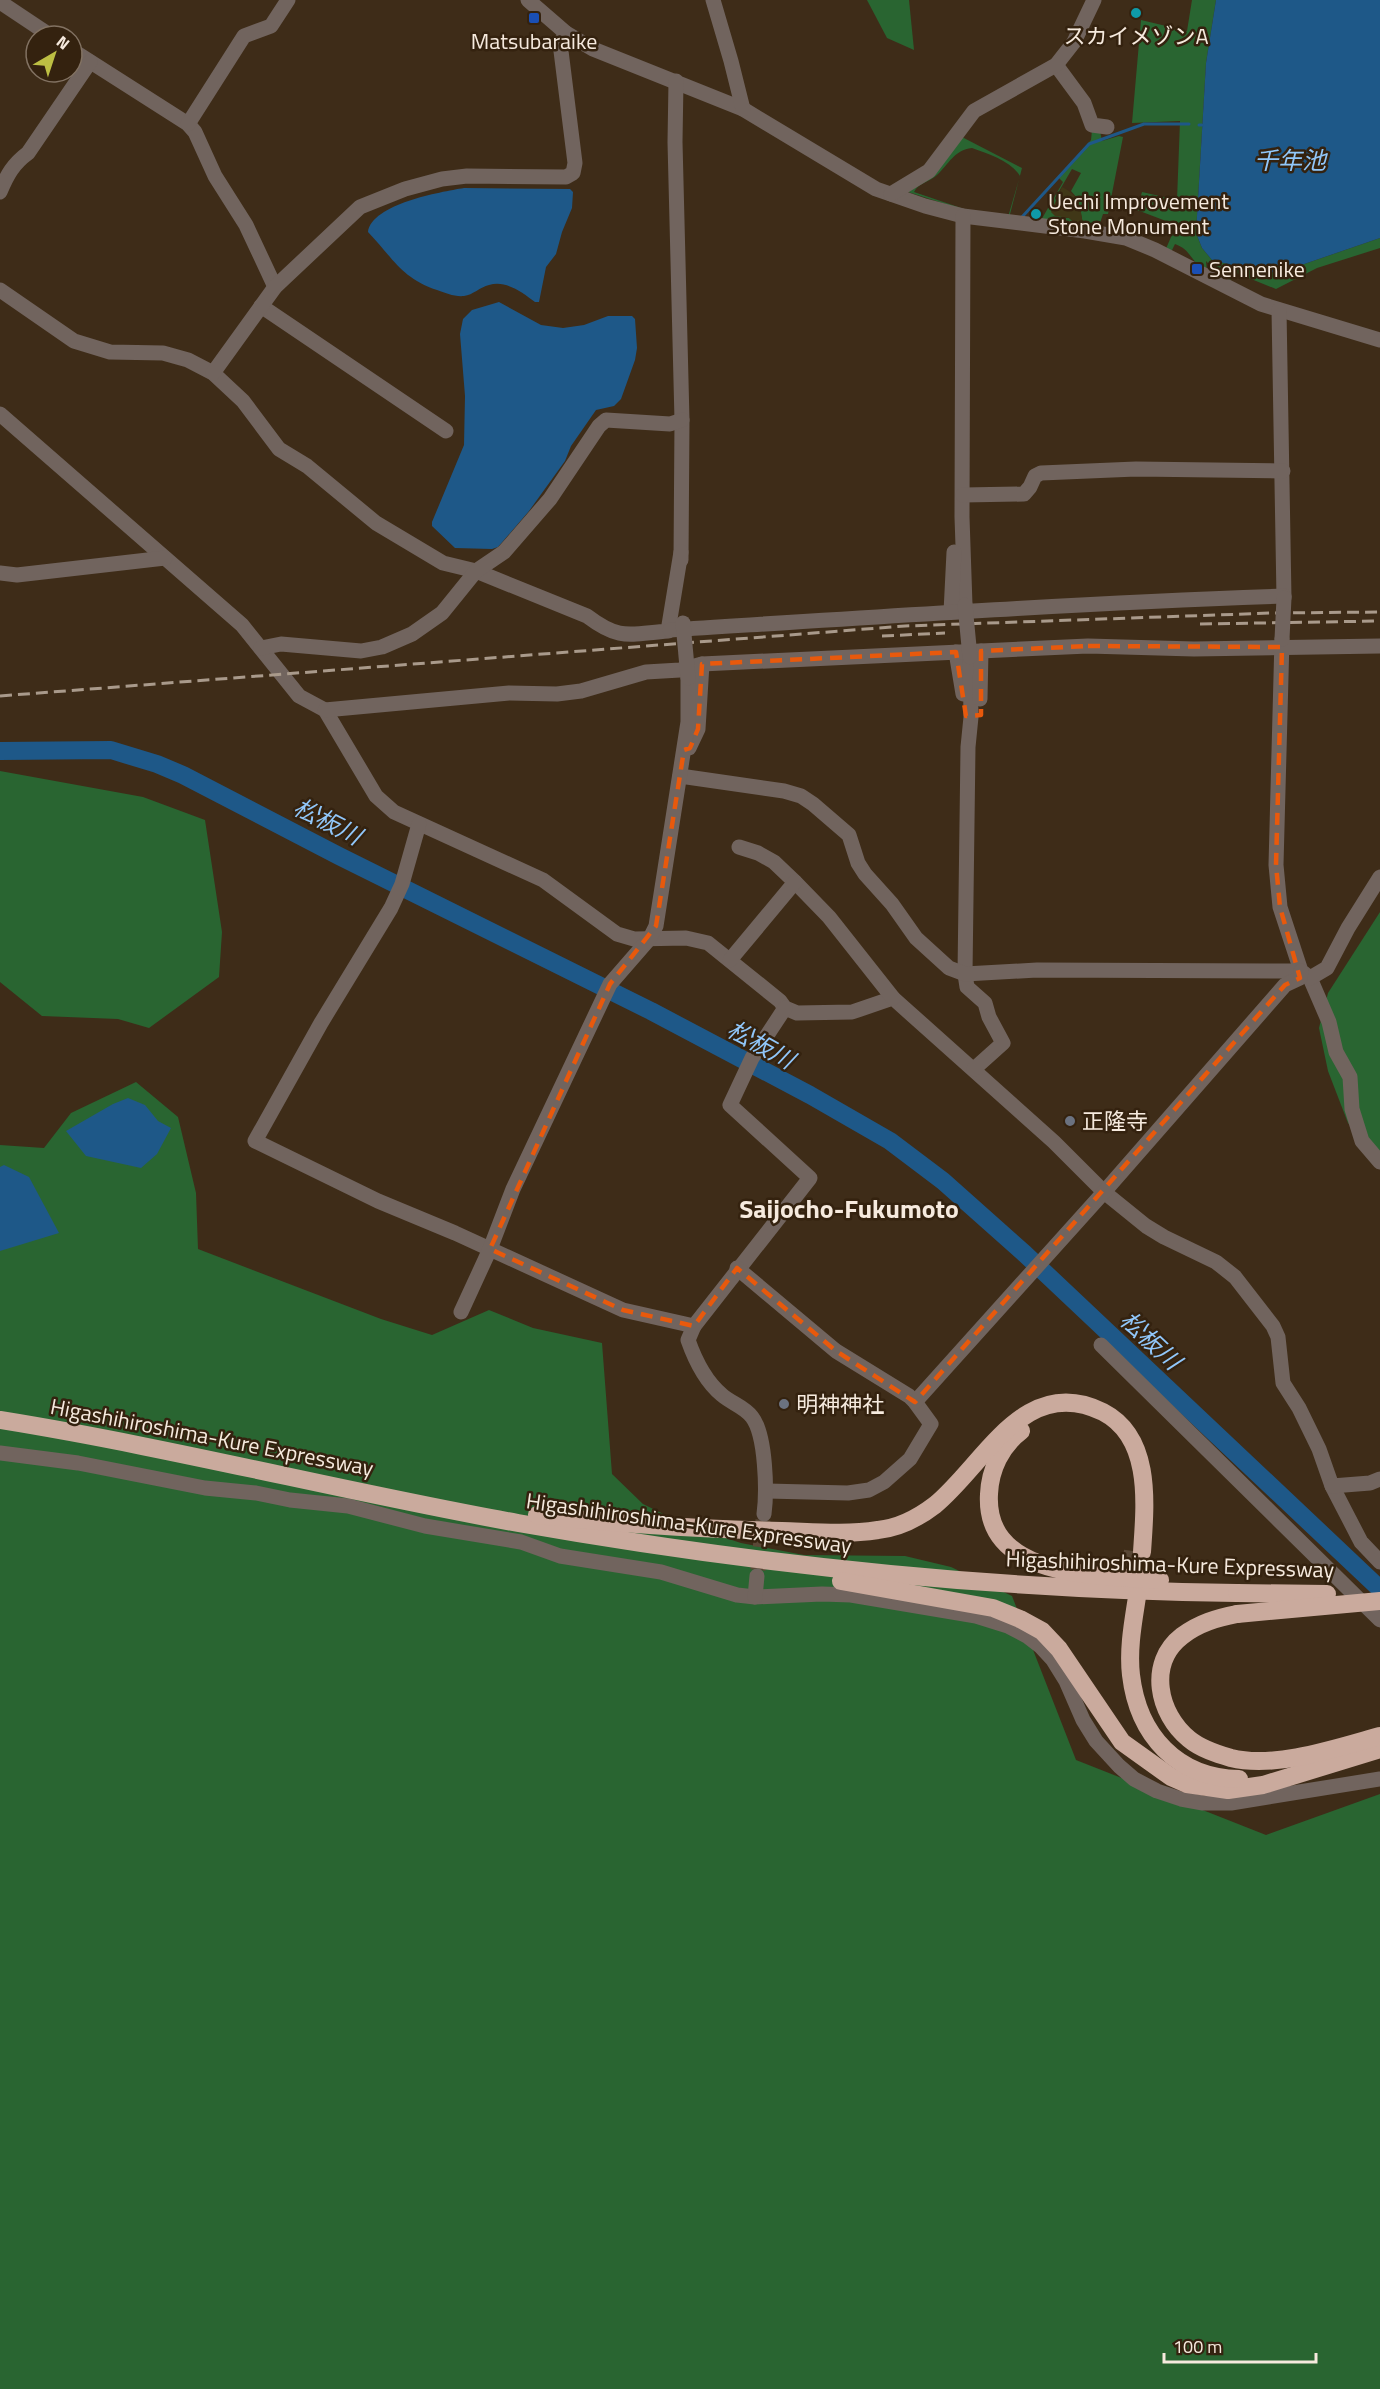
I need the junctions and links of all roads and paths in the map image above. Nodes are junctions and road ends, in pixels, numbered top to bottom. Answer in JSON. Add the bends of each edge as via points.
{"nodes":[{"id":1,"x":288,"y":0,"type":"edge"},
{"id":2,"x":528,"y":0,"type":"edge"},
{"id":3,"x":713,"y":0,"type":"edge"},
{"id":4,"x":1094,"y":0,"type":"edge"},
{"id":5,"x":0,"y":2,"type":"edge"},
{"id":6,"x":33,"y":24,"type":"edge"},
{"id":7,"x":566,"y":33,"type":"junction"},
{"id":8,"x":84,"y":58,"type":"edge"},
{"id":9,"x":90,"y":62,"type":"junction"},
{"id":10,"x":1056,"y":65,"type":"junction"},
{"id":11,"x":676,"y":81,"type":"junction"},
{"id":12,"x":742,"y":109,"type":"junction"},
{"id":13,"x":188,"y":124,"type":"junction"},
{"id":14,"x":1107,"y":127,"type":"dead end"},
{"id":15,"x":0,"y":192,"type":"edge"},
{"id":16,"x":891,"y":194,"type":"junction"},
{"id":17,"x":963,"y":216,"type":"junction"},
{"id":18,"x":275,"y":287,"type":"junction"},
{"id":19,"x":0,"y":290,"type":"edge"},
{"id":20,"x":261,"y":306,"type":"junction"},
{"id":21,"x":1279,"y":310,"type":"junction"},
{"id":22,"x":1380,"y":340,"type":"edge"},
{"id":23,"x":213,"y":373,"type":"junction"},
{"id":24,"x":0,"y":414,"type":"edge"},
{"id":25,"x":682,"y":420,"type":"junction"},
{"id":26,"x":446,"y":432,"type":"dead end"},
{"id":27,"x":1283,"y":471,"type":"junction"},
{"id":28,"x":963,"y":495,"type":"junction"},
{"id":29,"x":681,"y":552,"type":"junction"},
{"id":30,"x":165,"y":558,"type":"junction"},
{"id":31,"x":476,"y":571,"type":"junction"},
{"id":32,"x":0,"y":573,"type":"edge"},
{"id":33,"x":1284,"y":597,"type":"junction"},
{"id":34,"x":958,"y":609,"type":"junction"},
{"id":35,"x":668,"y":631,"type":"junction"},
{"id":36,"x":1282,"y":643,"type":"junction"},
{"id":37,"x":1380,"y":646,"type":"edge"},
{"id":38,"x":261,"y":648,"type":"junction"},
{"id":39,"x":969,"y":654,"type":"junction"},
{"id":40,"x":702,"y":664,"type":"junction"},
{"id":41,"x":325,"y":710,"type":"junction"},
{"id":42,"x":684,"y":750,"type":"junction"},
{"id":43,"x":680,"y":776,"type":"junction"},
{"id":44,"x":419,"y":824,"type":"junction"},
{"id":45,"x":739,"y":848,"type":"dead end"},
{"id":46,"x":1380,"y":877,"type":"edge"},
{"id":47,"x":795,"y":882,"type":"junction"},
{"id":48,"x":650,"y":938,"type":"junction"},
{"id":49,"x":635,"y":946,"type":"junction"},
{"id":50,"x":730,"y":960,"type":"junction"},
{"id":51,"x":965,"y":974,"type":"junction"},
{"id":52,"x":1305,"y":975,"type":"junction"},
{"id":53,"x":893,"y":998,"type":"junction"},
{"id":54,"x":785,"y":1008,"type":"junction"},
{"id":55,"x":974,"y":1069,"type":"junction"},
{"id":56,"x":1380,"y":1162,"type":"edge"},
{"id":57,"x":1104,"y":1191,"type":"junction"},
{"id":58,"x":490,"y":1249,"type":"junction"},
{"id":59,"x":737,"y":1268,"type":"junction"},
{"id":60,"x":461,"y":1312,"type":"dead end"},
{"id":61,"x":694,"y":1326,"type":"junction"},
{"id":62,"x":1101,"y":1346,"type":"dead end"},
{"id":63,"x":915,"y":1402,"type":"junction"},
{"id":64,"x":0,"y":1420,"type":"edge"},
{"id":65,"x":0,"y":1453,"type":"edge"},
{"id":66,"x":1380,"y":1479,"type":"edge"},
{"id":67,"x":1332,"y":1486,"type":"junction"},
{"id":68,"x":767,"y":1491,"type":"junction"},
{"id":69,"x":386,"y":1497,"type":"junction"},
{"id":70,"x":764,"y":1514,"type":"tunnel mouth"},
{"id":71,"x":710,"y":1553,"type":"junction"},
{"id":72,"x":1380,"y":1562,"type":"edge"},
{"id":73,"x":757,"y":1576,"type":"tunnel mouth"},
{"id":74,"x":1237,"y":1590,"type":"junction"},
{"id":75,"x":1380,"y":1593,"type":"edge"},
{"id":76,"x":755,"y":1597,"type":"junction"},
{"id":77,"x":1380,"y":1601,"type":"edge"},
{"id":78,"x":1380,"y":1620,"type":"edge"},
{"id":79,"x":1380,"y":1736,"type":"edge"},
{"id":80,"x":1336,"y":1748,"type":"junction"},
{"id":81,"x":1380,"y":1749,"type":"edge"},
{"id":82,"x":1380,"y":1779,"type":"edge"},
{"id":83,"x":1206,"y":1788,"type":"junction"}],
"edges":[{"from":1,"to":13,"type":"street","via":[[271,26],[244,36]]},
{"from":2,"to":7,"type":"street"},
{"from":3,"to":12,"type":"street"},
{"from":4,"to":10,"type":"street","via":[[1074,42]]},
{"from":5,"to":6,"type":"street"},
{"from":7,"to":11,"type":"street","via":[[593,49]]},
{"from":7,"to":18,"type":"street","via":[[560,43],[573,173],[567,177],[442,179],[375,200],[360,207]]},
{"from":8,"to":9,"type":"street"},
{"from":9,"to":13,"type":"street"},
{"from":9,"to":15,"type":"street","via":[[28,153],[15,163]]},
{"from":10,"to":14,"type":"street","via":[[1084,103],[1092,125]]},
{"from":10,"to":16,"type":"street","via":[[974,111],[929,171]]},
{"from":11,"to":12,"type":"street"},
{"from":11,"to":25,"type":"street"},
{"from":12,"to":16,"type":"street","via":[[876,189]]},
{"from":13,"to":18,"type":"street","via":[[246,225]]},
{"from":16,"to":17,"type":"street"},
{"from":17,"to":21,"type":"street","via":[[1126,238]]},
{"from":17,"to":28,"type":"street"},
{"from":18,"to":20,"type":"street"},
{"from":19,"to":23,"type":"street","via":[[74,340],[110,352],[163,353]]},
{"from":20,"to":23,"type":"street"},
{"from":20,"to":26,"type":"street"},
{"from":21,"to":22,"type":"street"},
{"from":21,"to":27,"type":"street"},
{"from":23,"to":31,"type":"street","via":[[243,401],[279,449],[307,466],[376,523],[443,563]]},
{"from":24,"to":30,"type":"street"},
{"from":25,"to":29,"type":"street"},
{"from":25,"to":31,"type":"street","via":[[670,424],[606,420],[550,499],[504,552]]},
{"from":27,"to":28,"type":"street","via":[[1136,469],[1041,473],[1024,494]]},
{"from":27,"to":33,"type":"street"},
{"from":28,"to":34,"type":"street"},
{"from":29,"to":35,"type":"street"},
{"from":29,"to":42,"type":"street","bridge":true,"via":[[688,678]]},
{"from":30,"to":32,"type":"street","via":[[17,575]]},
{"from":30,"to":38,"type":"street","via":[[242,625]]},
{"from":31,"to":35,"type":"street","via":[[587,616],[618,635]]},
{"from":31,"to":38,"type":"street","via":[[442,613],[412,634],[382,647],[361,651],[282,644]]},
{"from":33,"to":34,"type":"street"},
{"from":33,"to":36,"type":"street","bridge":true},
{"from":34,"to":35,"type":"street"},
{"from":34,"to":39,"type":"street","bridge":true},
{"from":36,"to":37,"type":"street"},
{"from":36,"to":39,"type":"street","via":[[1194,649],[1088,645]]},
{"from":36,"to":52,"type":"street","via":[[1276,865],[1281,908]]},
{"from":38,"to":41,"type":"street","via":[[299,696]]},
{"from":39,"to":40,"type":"street"},
{"from":39,"to":51,"type":"street"},
{"from":40,"to":41,"type":"street","via":[[646,672],[557,694],[509,693]]},
{"from":40,"to":42,"type":"street","via":[[698,729],[690,748]]},
{"from":41,"to":44,"type":"street","via":[[376,796],[394,812]]},
{"from":42,"to":43,"type":"street"},
{"from":43,"to":48,"type":"street","via":[[656,926]]},
{"from":43,"to":51,"type":"street","via":[[784,791],[813,804],[849,835],[861,868],[916,938],[949,968]]},
{"from":44,"to":49,"type":"street","via":[[543,880]]},
{"from":44,"to":58,"type":"street","via":[[402,885],[391,908],[255,1141],[378,1201]]},
{"from":45,"to":47,"type":"street","via":[[774,862]]},
{"from":46,"to":52,"type":"street","via":[[1327,968]]},
{"from":47,"to":50,"type":"street"},
{"from":47,"to":53,"type":"street","via":[[829,917]]},
{"from":48,"to":49,"type":"street"},
{"from":48,"to":50,"type":"street","via":[[686,938],[708,943]]},
{"from":49,"to":58,"type":"street","via":[[610,984],[513,1189]]},
{"from":50,"to":54,"type":"street"},
{"from":51,"to":52,"type":"street","via":[[1037,970]]},
{"from":51,"to":55,"type":"street","via":[[967,987],[985,1004],[1003,1043]]},
{"from":52,"to":56,"type":"street","via":[[1350,1077],[1352,1109],[1362,1141]]},
{"from":52,"to":57,"type":"street","via":[[1285,985]]},
{"from":53,"to":54,"type":"street","via":[[852,1012],[797,1013]]},
{"from":53,"to":55,"type":"street"},
{"from":54,"to":59,"type":"street","via":[[749,1065],[730,1105],[810,1178]]},
{"from":55,"to":57,"type":"street"},
{"from":57,"to":63,"type":"street"},
{"from":57,"to":67,"type":"street","via":[[1146,1226],[1216,1262],[1235,1277],[1259,1306],[1278,1337],[1283,1383],[1319,1449]]},
{"from":58,"to":60,"type":"street"},
{"from":58,"to":61,"type":"street","via":[[623,1310]]},
{"from":59,"to":61,"type":"street"},
{"from":59,"to":63,"type":"street","via":[[836,1351]]},
{"from":61,"to":68,"type":"street","via":[[688,1340],[707,1380],[722,1396],[753,1417],[759,1431]]},
{"from":62,"to":78,"type":"street"},
{"from":63,"to":68,"type":"street","via":[[931,1424],[928,1432],[910,1460],[884,1482],[869,1490],[848,1492]]},
{"from":64,"to":69,"type":"highway","name":"Higashihiroshima-Kure Expressway","via":[[208,1458]]},
{"from":65,"to":76,"type":"street","via":[[78,1463],[205,1488],[348,1506],[425,1526],[521,1542],[560,1556],[662,1572]]},
{"from":66,"to":67,"type":"street"},
{"from":67,"to":72,"type":"street","via":[[1361,1542]]},
{"from":68,"to":70,"type":"street"},
{"from":69,"to":71,"type":"highway","name":"Higashihiroshima-Kure Expressway","via":[[517,1523]]},
{"from":69,"to":74,"type":"highway","via":[[596,1521],[756,1530],[878,1530],[909,1522],[935,1505],[994,1440],[1023,1416],[1047,1404],[1068,1403],[1090,1406],[1106,1414],[1133,1443],[1145,1493],[1138,1551],[1133,1472],[1124,1446],[1094,1419],[1080,1415],[1050,1417],[1034,1423],[999,1454],[990,1480],[988,1507],[1005,1545],[1021,1557],[1074,1573]]},
{"from":71,"to":74,"type":"highway","name":"Higashihiroshima-Kure Expressway","via":[[804,1567],[966,1581],[1124,1590]]},
{"from":71,"to":83,"type":"highway","via":[[799,1574],[993,1608],[1020,1619],[1042,1631],[1059,1649],[1122,1742],[1171,1777]]},
{"from":73,"to":76,"type":"street"},
{"from":74,"to":75,"type":"highway","name":"Higashihiroshima-Kure Expressway","bridge":true},
{"from":76,"to":82,"type":"street","via":[[851,1595],[976,1616],[1008,1626],[1027,1636],[1053,1660],[1096,1741],[1119,1766],[1134,1779],[1181,1799],[1231,1803]]},
{"from":77,"to":80,"type":"highway","bridge":true,"via":[[1209,1620],[1180,1637],[1161,1669],[1164,1707],[1190,1740],[1210,1751],[1258,1761]]},
{"from":79,"to":80,"type":"highway"},
{"from":80,"to":83,"type":"highway","via":[[1288,1768],[1237,1779],[1202,1773],[1174,1758],[1144,1724],[1136,1701],[1131,1674],[1131,1598],[1121,1668],[1131,1714],[1155,1754]]},
{"from":81,"to":83,"type":"highway","via":[[1263,1785],[1228,1790]]}]}
